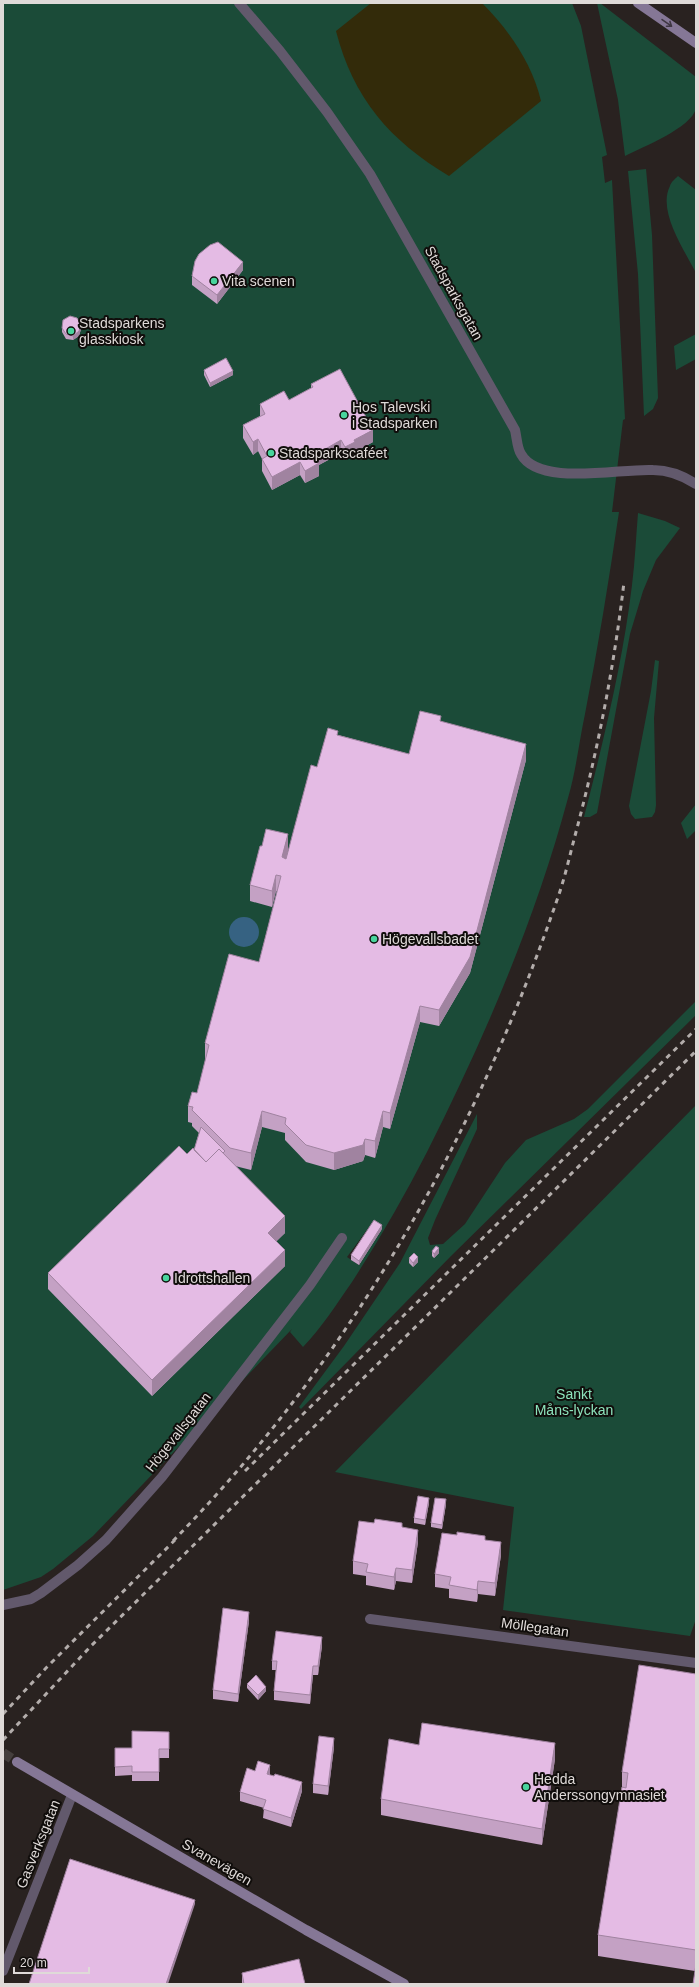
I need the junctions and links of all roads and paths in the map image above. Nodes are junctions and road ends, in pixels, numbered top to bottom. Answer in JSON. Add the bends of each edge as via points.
{"nodes":[{"id":1,"x":239,"y":3,"type":"edge"},
{"id":2,"x":638,"y":3,"type":"edge"},
{"id":3,"x":696,"y":43,"type":"edge"},
{"id":4,"x":696,"y":484,"type":"edge"},
{"id":5,"x":342,"y":1238,"type":"dead end"},
{"id":6,"x":3,"y":1605,"type":"edge"},
{"id":7,"x":370,"y":1619,"type":"dead end"},
{"id":8,"x":696,"y":1663,"type":"edge"},
{"id":9,"x":17,"y":1762,"type":"tunnel mouth"},
{"id":10,"x":72,"y":1795,"type":"junction"},
{"id":11,"x":3,"y":1971,"type":"edge"},
{"id":12,"x":404,"y":1984,"type":"edge"}],
"edges":[{"from":1,"to":4,"type":"street","name":"Stadsparksgatan","via":[[327,112],[370,174],[515,430],[521,455],[535,469],[552,473],[653,470],[674,472]]},
{"from":2,"to":3,"type":"street","one_way":true},
{"from":5,"to":6,"type":"street","name":"Högevallsgatan","via":[[310,1285],[162,1477],[106,1540],[78,1566],[41,1593],[31,1599]]},
{"from":7,"to":8,"type":"street","name":"Möllegatan"},
{"from":9,"to":10,"type":"street","name":"Svanevägen"},
{"from":10,"to":11,"type":"street","name":"Gasverksgatan"},
{"from":10,"to":12,"type":"street","name":"Svanevägen"}]}
